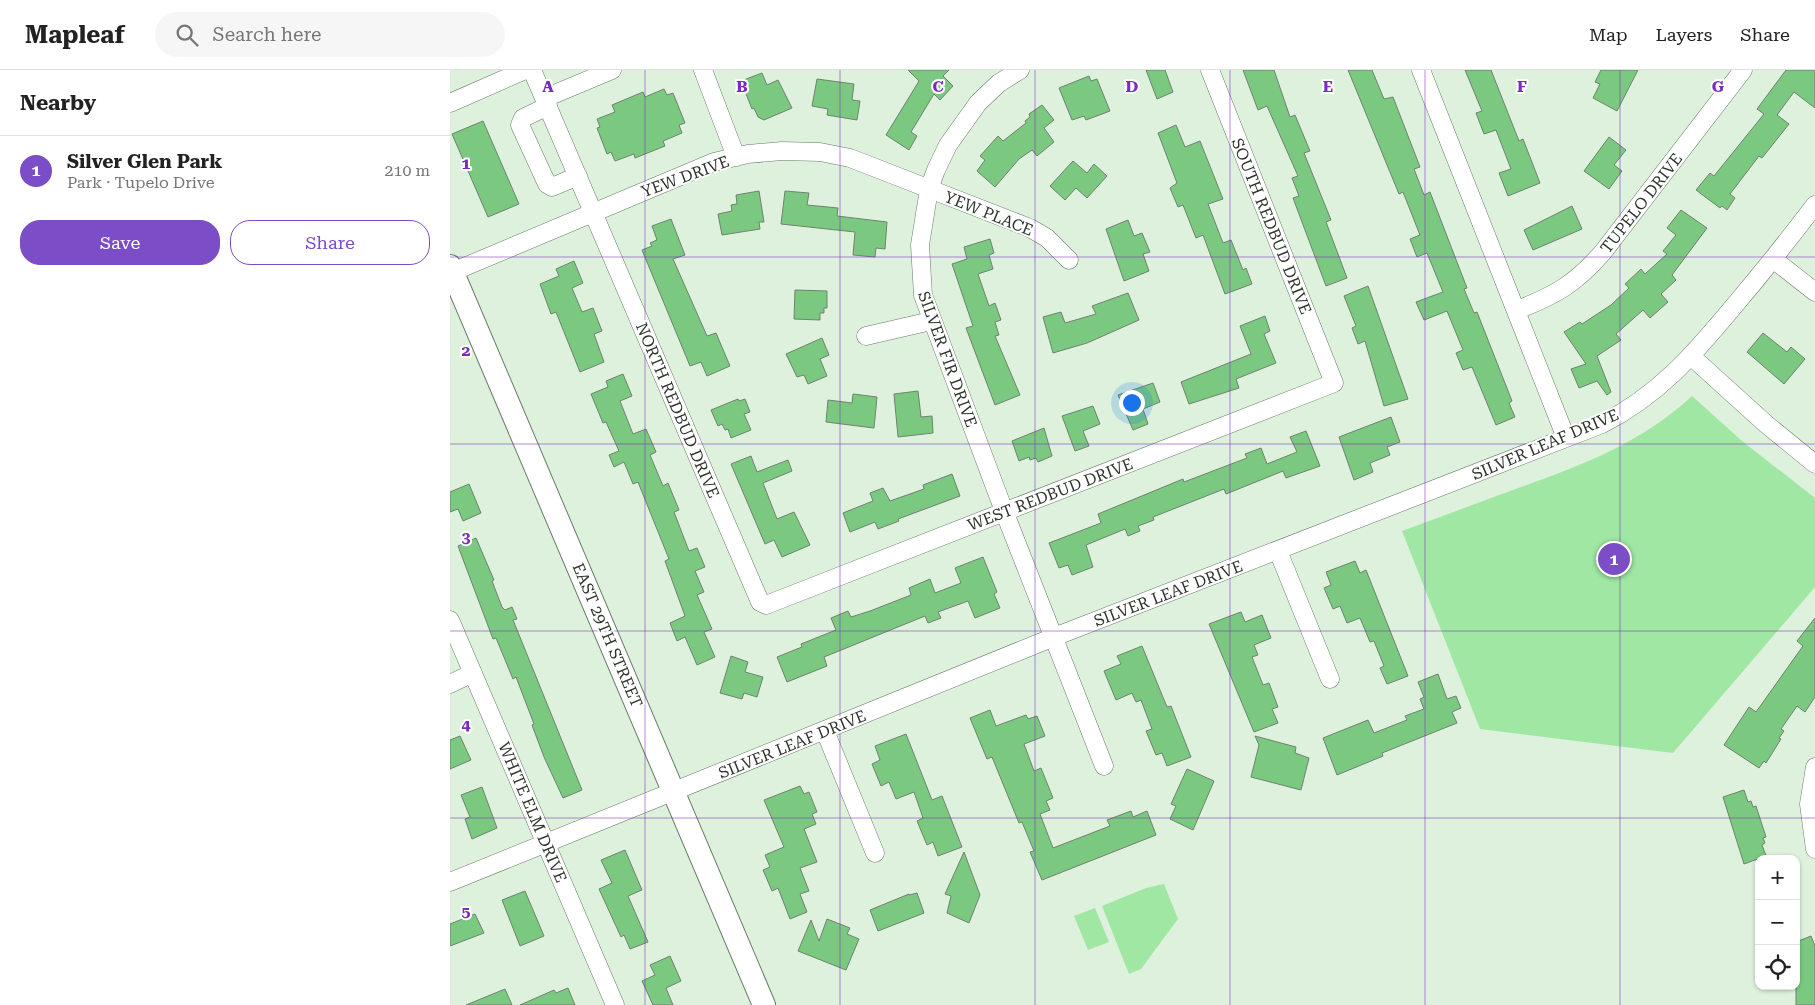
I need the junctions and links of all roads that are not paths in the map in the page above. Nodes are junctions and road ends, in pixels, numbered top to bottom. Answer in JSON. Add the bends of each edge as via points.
{"nodes":[{"id":1,"x":525,"y":70,"type":"edge"},
{"id":2,"x":532,"y":70,"type":"edge"},
{"id":3,"x":612,"y":70,"type":"edge"},
{"id":4,"x":703,"y":70,"type":"edge"},
{"id":5,"x":1020,"y":70,"type":"edge"},
{"id":6,"x":1210,"y":70,"type":"edge"},
{"id":7,"x":1421,"y":70,"type":"edge"},
{"id":8,"x":1743,"y":70,"type":"edge"},
{"id":9,"x":546,"y":102,"type":"junction"},
{"id":10,"x":450,"y":103,"type":"edge"},
{"id":11,"x":736,"y":157,"type":"junction"},
{"id":12,"x":578,"y":176,"type":"junction"},
{"id":13,"x":929,"y":189,"type":"junction"},
{"id":14,"x":1815,"y":204,"type":"edge"},
{"id":15,"x":593,"y":211,"type":"junction"},
{"id":16,"x":1773,"y":259,"type":"junction"},
{"id":17,"x":1069,"y":260,"type":"dead end"},
{"id":18,"x":451,"y":270,"type":"edge"},
{"id":19,"x":1815,"y":292,"type":"edge"},
{"id":20,"x":1517,"y":310,"type":"junction"},
{"id":21,"x":931,"y":321,"type":"junction"},
{"id":22,"x":866,"y":336,"type":"dead end"},
{"id":23,"x":1692,"y":357,"type":"junction"},
{"id":24,"x":1334,"y":382,"type":"joint"},
{"id":25,"x":1566,"y":438,"type":"junction"},
{"id":26,"x":1815,"y":464,"type":"edge"},
{"id":27,"x":1004,"y":512,"type":"junction"},
{"id":28,"x":1278,"y":551,"type":"junction"},
{"id":29,"x":766,"y":605,"type":"joint"},
{"id":30,"x":450,"y":620,"type":"edge"},
{"id":31,"x":1054,"y":637,"type":"junction"},
{"id":32,"x":473,"y":673,"type":"junction"},
{"id":33,"x":1330,"y":679,"type":"dead end"},
{"id":34,"x":450,"y":684,"type":"edge"},
{"id":35,"x":825,"y":731,"type":"junction"},
{"id":36,"x":1104,"y":766,"type":"dead end"},
{"id":37,"x":1815,"y":767,"type":"edge"},
{"id":38,"x":675,"y":792,"type":"junction"},
{"id":39,"x":547,"y":842,"type":"junction"},
{"id":40,"x":1815,"y":849,"type":"edge"},
{"id":41,"x":875,"y":853,"type":"dead end"},
{"id":42,"x":450,"y":882,"type":"edge"},
{"id":43,"x":615,"y":1005,"type":"edge"},
{"id":44,"x":764,"y":1005,"type":"edge"}],
"edges":[{"from":1,"to":10,"type":"street"},
{"from":2,"to":9,"type":"street","name":"NORTH REDBUD DRIVE"},
{"from":3,"to":9,"type":"street"},
{"from":4,"to":11,"type":"street"},
{"from":5,"to":13,"type":"street","name":"SILVER FIR DRIVE","via":[[999,83],[968,114],[948,145]]},
{"from":6,"to":24,"type":"street","name":"SOUTH REDBUD DRIVE"},
{"from":7,"to":20,"type":"street"},
{"from":8,"to":20,"type":"street","name":"TUPELO DRIVE","via":[[1584,275],[1564,289]]},
{"from":9,"to":12,"type":"street","name":"NORTH REDBUD DRIVE"},
{"from":9,"to":12,"type":"street","via":[[522,118],[520,125],[547,184],[552,187]]},
{"from":11,"to":13,"type":"street","name":"YEW DRIVE","via":[[782,151],[820,152],[850,158]]},
{"from":11,"to":15,"type":"street","name":"YEW DRIVE","via":[[703,165]]},
{"from":12,"to":15,"type":"street","name":"NORTH REDBUD DRIVE"},
{"from":13,"to":17,"type":"street","name":"YEW PLACE","via":[[1030,228],[1047,238]]},
{"from":13,"to":21,"type":"street","name":"SILVER FIR DRIVE","via":[[920,245],[920,277]]},
{"from":14,"to":16,"type":"street","name":"SILVER LEAF DRIVE"},
{"from":15,"to":18,"type":"street","name":"YEW DRIVE"},
{"from":15,"to":29,"type":"street","name":"NORTH REDBUD DRIVE","via":[[760,602]]},
{"from":16,"to":19,"type":"street"},
{"from":16,"to":23,"type":"street","name":"SILVER LEAF DRIVE"},
{"from":18,"to":38,"type":"main road","name":"EAST 29TH STREET"},
{"from":20,"to":25,"type":"street"},
{"from":21,"to":22,"type":"street"},
{"from":21,"to":27,"type":"street","name":"SILVER FIR DRIVE"},
{"from":23,"to":25,"type":"street","name":"SILVER LEAF DRIVE","via":[[1658,388],[1619,415]]},
{"from":23,"to":26,"type":"street"},
{"from":24,"to":27,"type":"street","name":"WEST REDBUD DRIVE"},
{"from":25,"to":28,"type":"street","name":"SILVER LEAF DRIVE"},
{"from":27,"to":29,"type":"street","name":"WEST REDBUD DRIVE"},
{"from":27,"to":31,"type":"street","name":"SILVER FIR DRIVE"},
{"from":28,"to":31,"type":"street","name":"SILVER LEAF DRIVE"},
{"from":28,"to":33,"type":"street"},
{"from":30,"to":32,"type":"street","name":"WHITE ELM DRIVE"},
{"from":31,"to":35,"type":"street","name":"SILVER LEAF DRIVE"},
{"from":31,"to":36,"type":"street","name":"SILVER FIR DRIVE"},
{"from":32,"to":34,"type":"street"},
{"from":32,"to":39,"type":"street","name":"WHITE ELM DRIVE"},
{"from":35,"to":38,"type":"street","name":"SILVER LEAF DRIVE"},
{"from":35,"to":41,"type":"street"},
{"from":37,"to":40,"type":"street","via":[[1809,804]]},
{"from":38,"to":39,"type":"street","name":"SILVER LEAF DRIVE"},
{"from":38,"to":44,"type":"main road","name":"EAST 29TH STREET"},
{"from":39,"to":42,"type":"street","name":"SILVER LEAF DRIVE"},
{"from":39,"to":43,"type":"street","name":"WHITE ELM DRIVE"}]}
